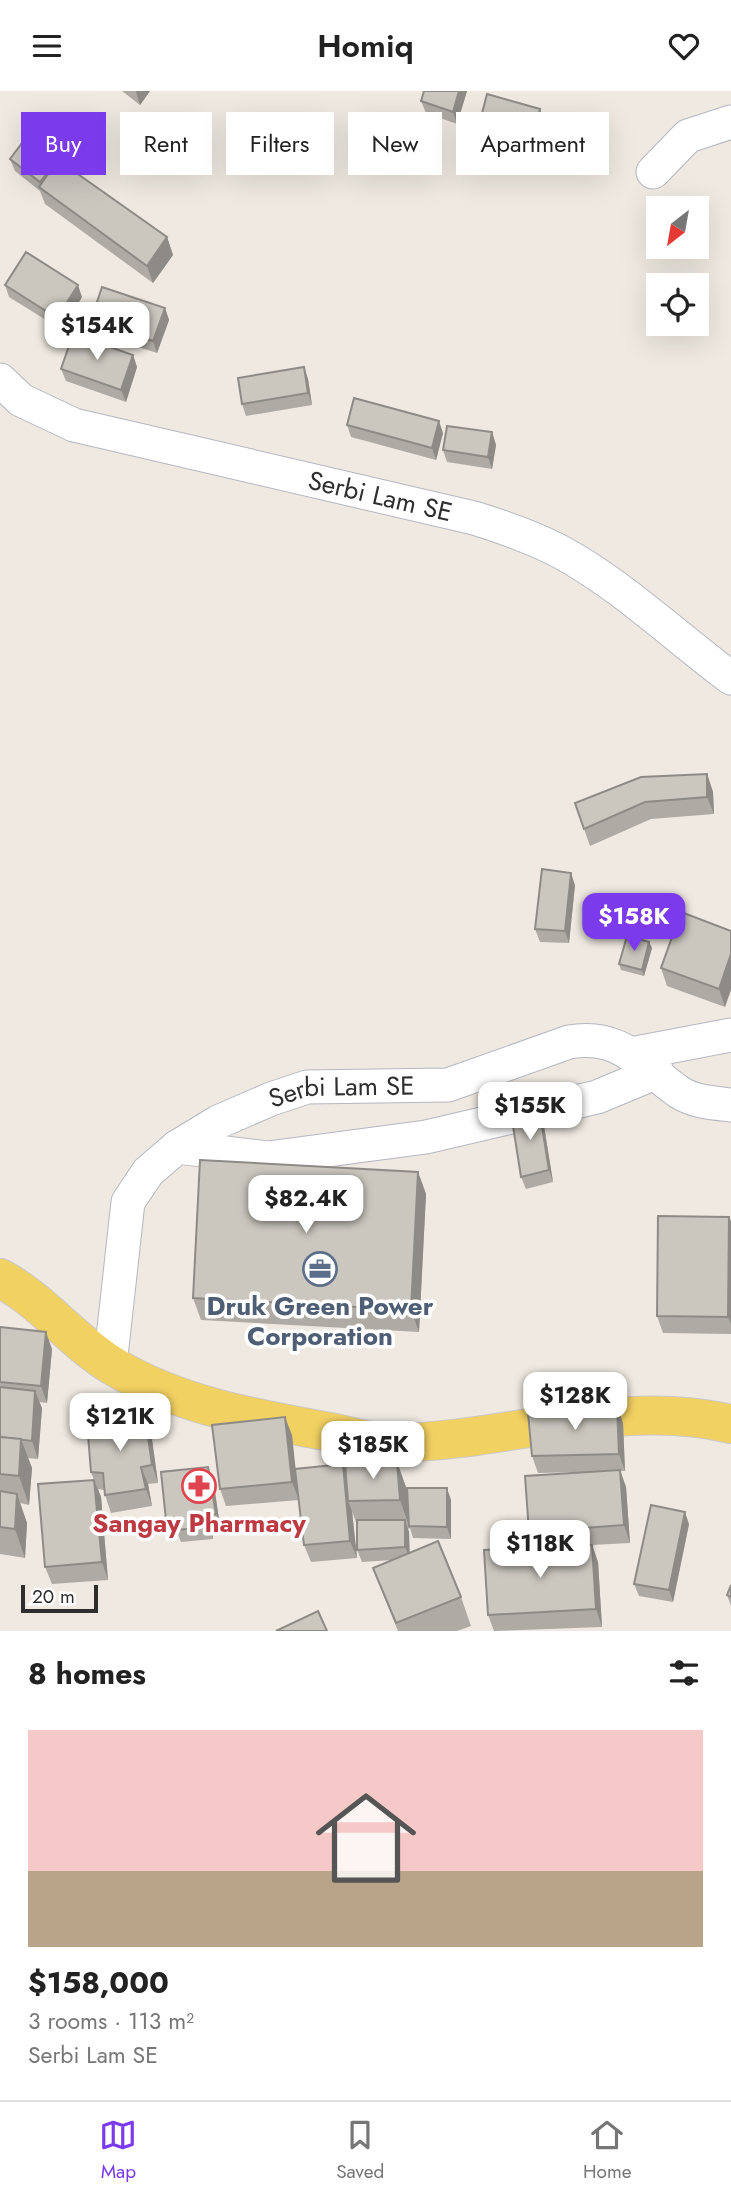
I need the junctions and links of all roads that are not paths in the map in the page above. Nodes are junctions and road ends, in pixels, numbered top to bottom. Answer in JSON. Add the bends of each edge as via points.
{"nodes":[{"id":1,"x":731,"y":122,"type":"edge"},
{"id":2,"x":653,"y":172,"type":"dead end"},
{"id":3,"x":0,"y":380,"type":"edge"},
{"id":4,"x":731,"y":678,"type":"edge"},
{"id":5,"x":731,"y":1035,"type":"edge"},
{"id":6,"x":644,"y":1063,"type":"junction"},
{"id":7,"x":731,"y":1105,"type":"edge"},
{"id":8,"x":177,"y":1147,"type":"junction"},
{"id":9,"x":9,"y":1290,"type":"edge"},
{"id":10,"x":110,"y":1365,"type":"junction"},
{"id":11,"x":731,"y":1425,"type":"edge"}],
"edges":[{"from":1,"to":2,"type":"street","via":[[688,136]]},
{"from":3,"to":4,"type":"street","name":"Serbi Lam SE","via":[[21,400],[74,425],[516,531],[602,579]]},
{"from":5,"to":6,"type":"street"},
{"from":6,"to":7,"type":"street","name":"Serbi Lam SE","via":[[680,1093],[706,1103]]},
{"from":6,"to":8,"type":"street","via":[[597,1097],[426,1137],[268,1158]]},
{"from":6,"to":8,"type":"street","name":"Serbi Lam SE","via":[[608,1041],[588,1039],[448,1085],[307,1087],[218,1122]]},
{"from":8,"to":10,"type":"street","name":"Serbi Lam SE","via":[[148,1172],[128,1202]]},
{"from":9,"to":10,"type":"main road"},
{"from":10,"to":11,"type":"main road","via":[[184,1398],[268,1421],[389,1443],[430,1442],[617,1417]]}]}
